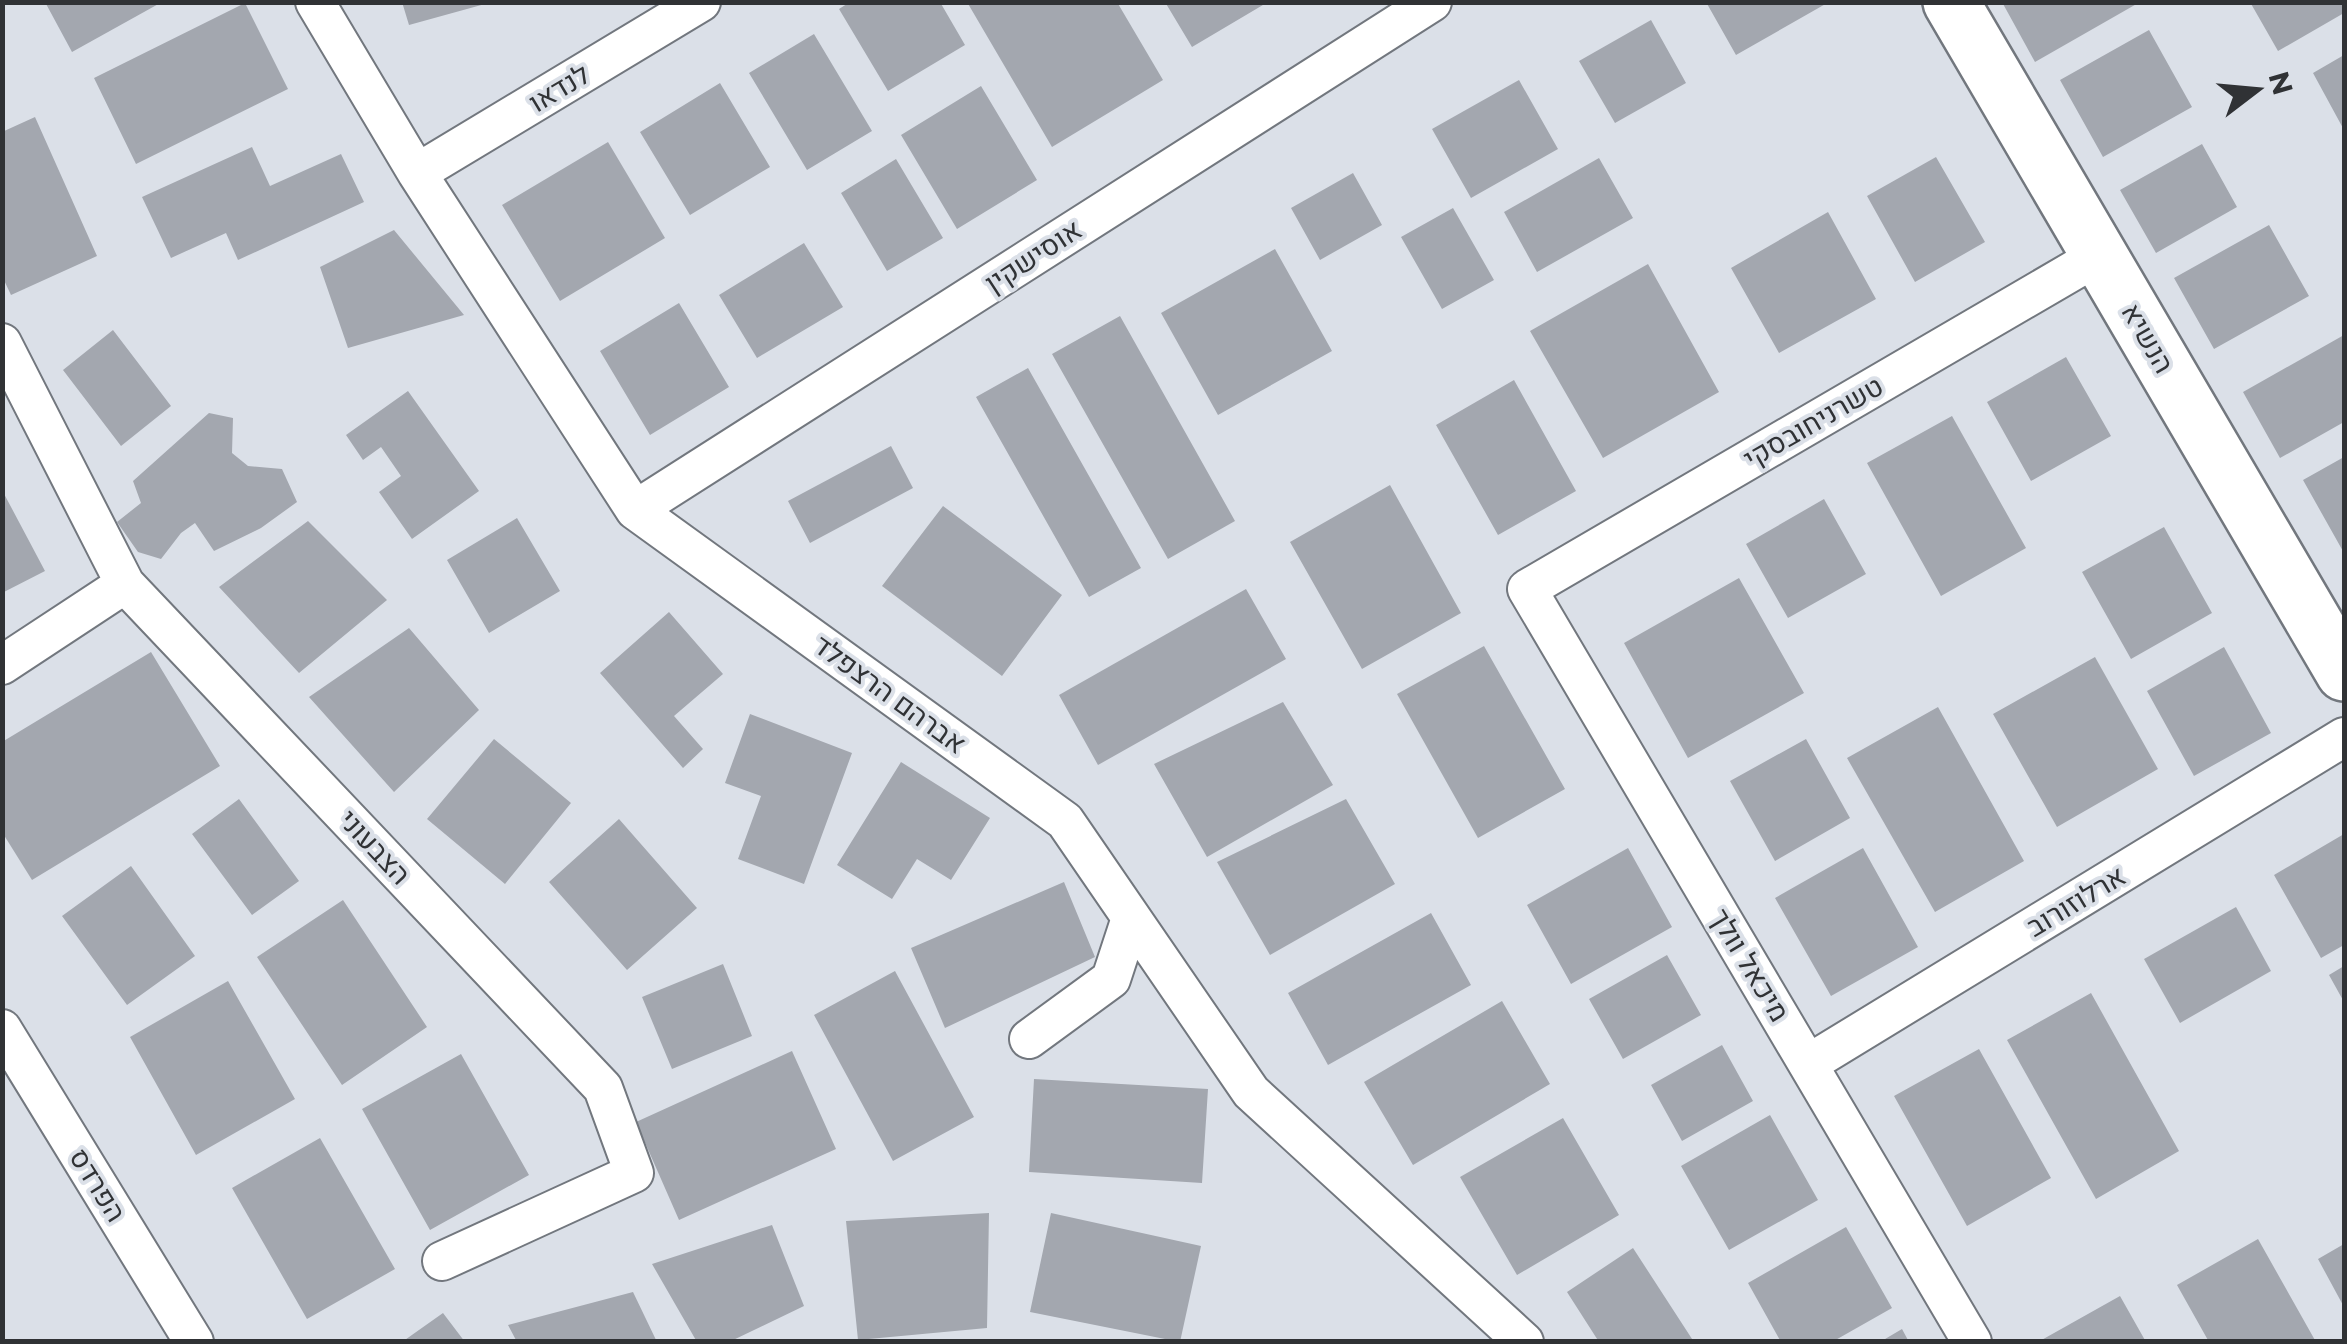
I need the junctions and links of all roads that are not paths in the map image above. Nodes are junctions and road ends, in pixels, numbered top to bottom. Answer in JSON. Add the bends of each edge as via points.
{"nodes":[{"id":1,"x":315,"y":2,"type":"edge"},
{"id":2,"x":701,"y":2,"type":"edge"},
{"id":3,"x":1432,"y":2,"type":"edge"},
{"id":4,"x":1951,"y":2,"type":"edge"},
{"id":5,"x":1385,"y":14,"type":"edge"},
{"id":6,"x":417,"y":173,"type":"junction"},
{"id":7,"x":2100,"y":255,"type":"junction"},
{"id":8,"x":2,"y":343,"type":"edge"},
{"id":9,"x":635,"y":510,"type":"junction"},
{"id":10,"x":126,"y":584,"type":"junction"},
{"id":11,"x":1528,"y":588,"type":"joint"},
{"id":12,"x":2,"y":665,"type":"edge"},
{"id":13,"x":2344,"y":673,"type":"edge"},
{"id":14,"x":2344,"y":737,"type":"edge"},
{"id":15,"x":1132,"y":918,"type":"junction"},
{"id":16,"x":2,"y":1029,"type":"edge"},
{"id":17,"x":1029,"y":1039,"type":"dead end"},
{"id":18,"x":1808,"y":1064,"type":"junction"},
{"id":19,"x":442,"y":1261,"type":"dead end"},
{"id":20,"x":194,"y":1342,"type":"edge"},
{"id":21,"x":1524,"y":1342,"type":"edge"},
{"id":22,"x":1972,"y":1342,"type":"edge"}],
"edges":[{"from":1,"to":6,"type":"street","name":"אברהם הרצפלד"},
{"from":2,"to":6,"type":"street","name":"לנדאו"},
{"from":3,"to":5,"type":"street","name":"אוסישקין"},
{"from":4,"to":7,"type":"street","name":"הנשיא"},
{"from":5,"to":9,"type":"street","name":"אוסישקין"},
{"from":6,"to":9,"type":"street","name":"אברהם הרצפלד"},
{"from":7,"to":11,"type":"street","name":"טשרניחובסקי"},
{"from":7,"to":13,"type":"street","name":"הנשיא"},
{"from":8,"to":10,"type":"street","name":"הצבעוני"},
{"from":9,"to":15,"type":"street","name":"אברהם הרצפלד","via":[[1065,821]]},
{"from":10,"to":12,"type":"street"},
{"from":10,"to":19,"type":"street","name":"הצבעוני","via":[[603,1088],[634,1173]]},
{"from":11,"to":18,"type":"street","name":"מיכאל וולך"},
{"from":14,"to":18,"type":"street","name":"ארלוזורוב"},
{"from":15,"to":17,"type":"street","via":[[1110,980]]},
{"from":15,"to":21,"type":"street","name":"אברהם הרצפלד","via":[[1251,1092]]},
{"from":16,"to":20,"type":"street","name":"הפרדס"},
{"from":18,"to":22,"type":"street","name":"מיכאל וולך"}]}
